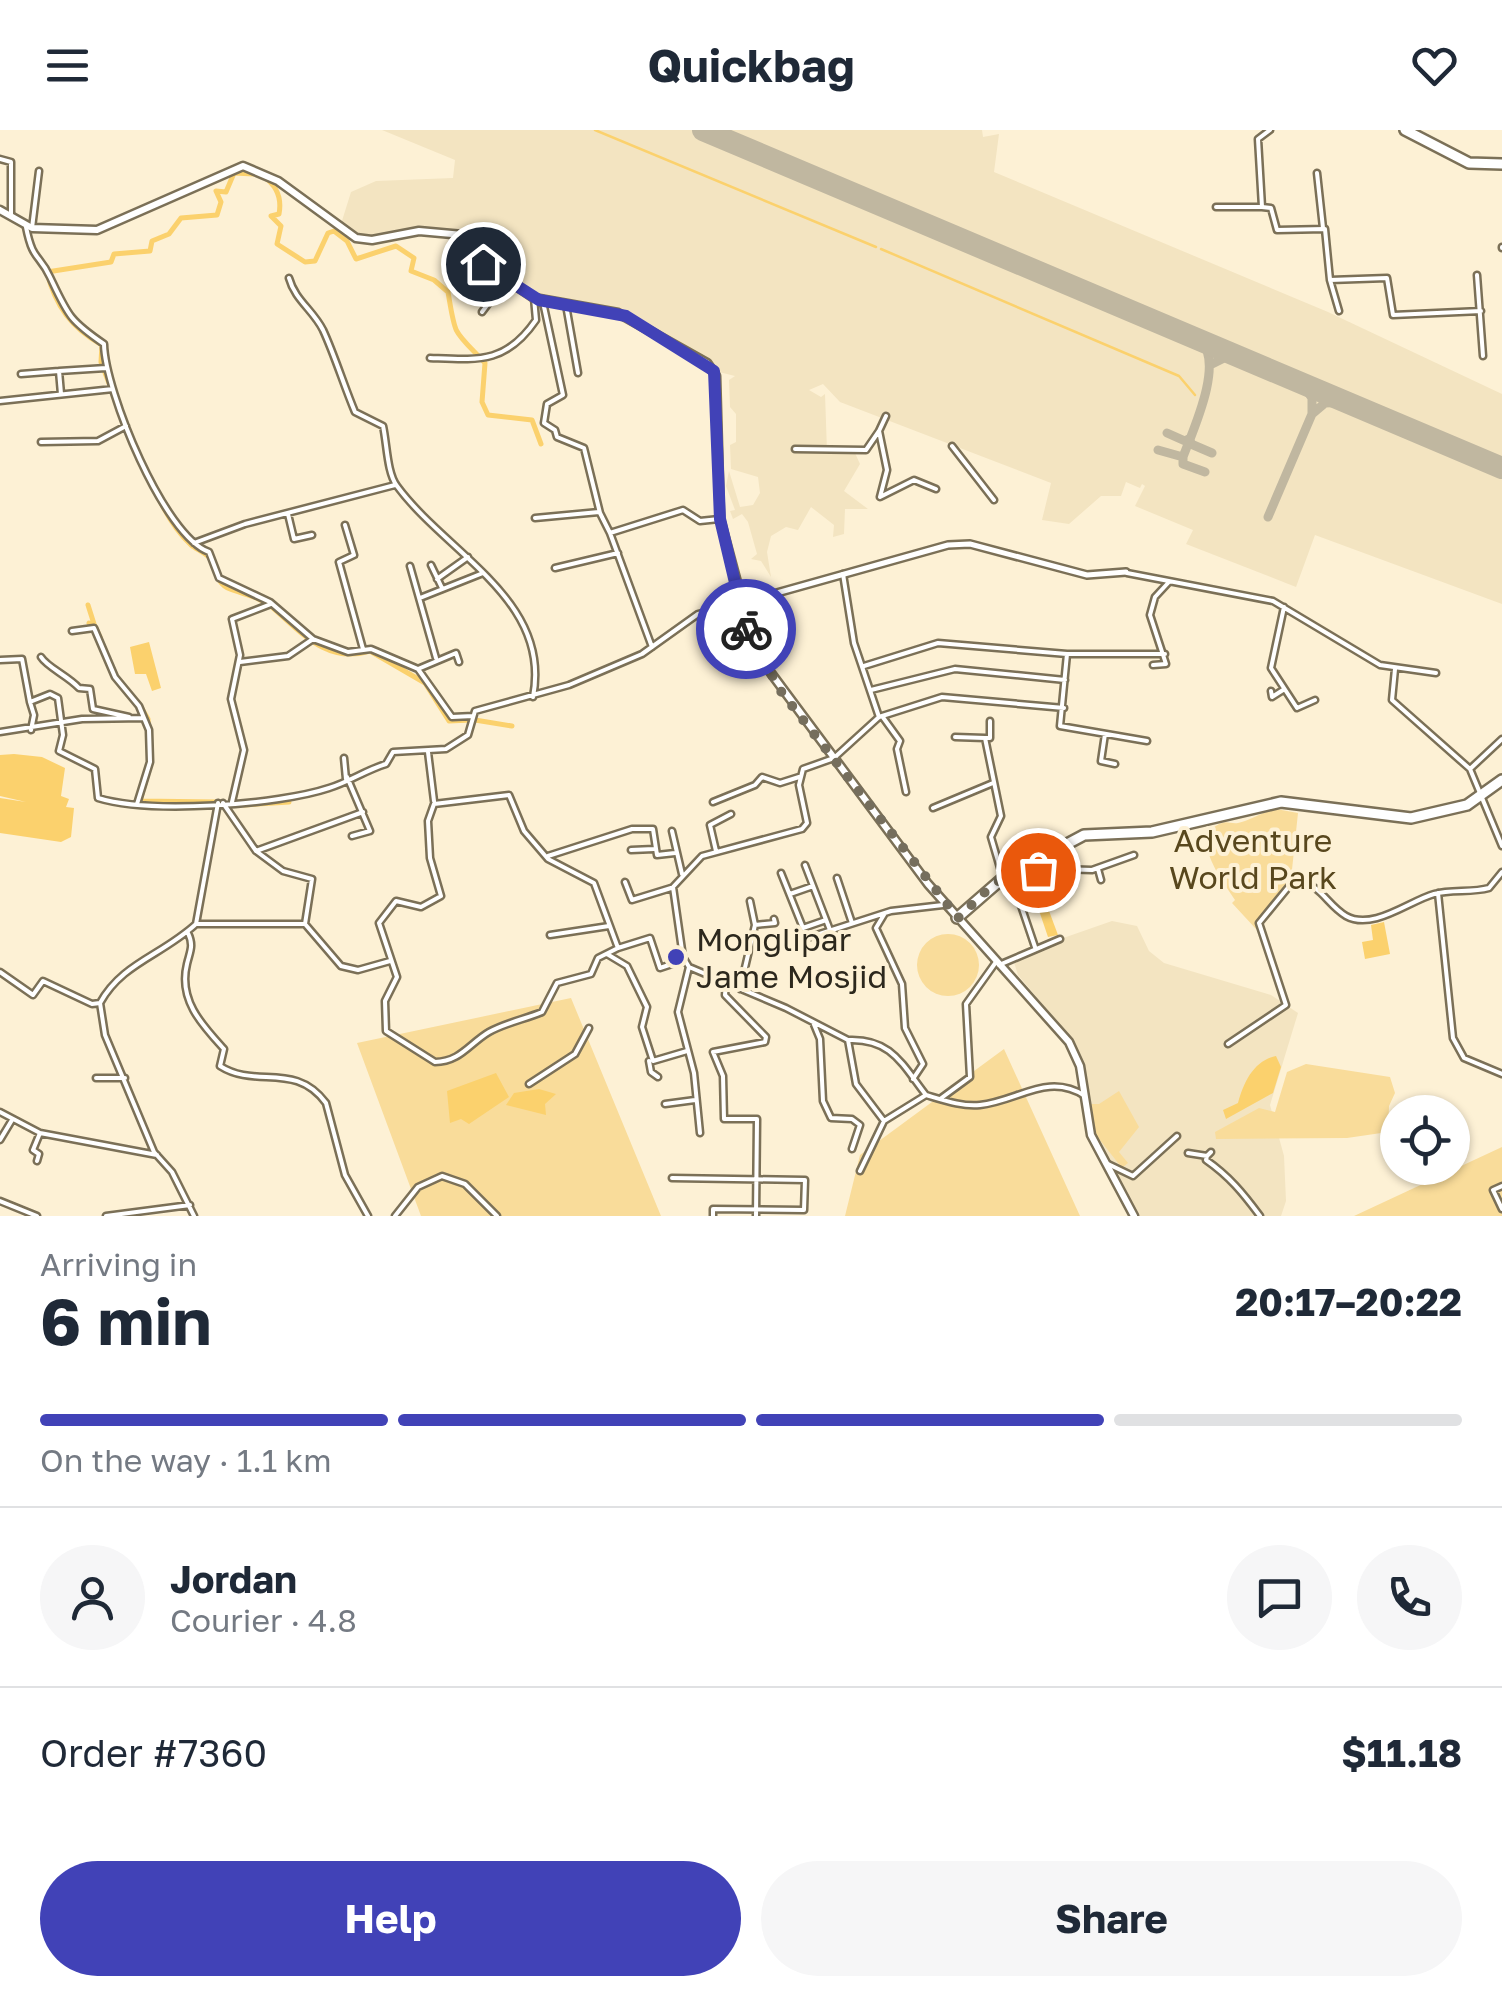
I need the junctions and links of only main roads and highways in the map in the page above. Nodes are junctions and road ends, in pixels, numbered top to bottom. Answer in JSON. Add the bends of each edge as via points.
{"nodes":[{"id":1,"x":1405,"y":130,"type":"edge"},
{"id":2,"x":1502,"y":164,"type":"edge"},
{"id":3,"x":0,"y":210,"type":"edge"},
{"id":4,"x":1500,"y":784,"type":"edge"},
{"id":5,"x":958,"y":918,"type":"junction"},
{"id":6,"x":1134,"y":1216,"type":"edge"}],
"edges":[{"from":1,"to":2,"type":"highway","via":[[1469,162]]},
{"from":3,"to":5,"type":"main road","via":[[29,226],[97,230],[238,166],[278,181],[356,238],[419,231],[463,235],[483,264],[534,298],[626,316],[714,371],[720,519],[756,653]]},
{"from":4,"to":5,"type":"highway","via":[[1441,813],[1401,819],[1306,803],[1254,805],[1152,832],[1078,837],[1007,876]]},
{"from":5,"to":6,"type":"main road","via":[[1068,1042],[1080,1066],[1091,1135]]}]}
